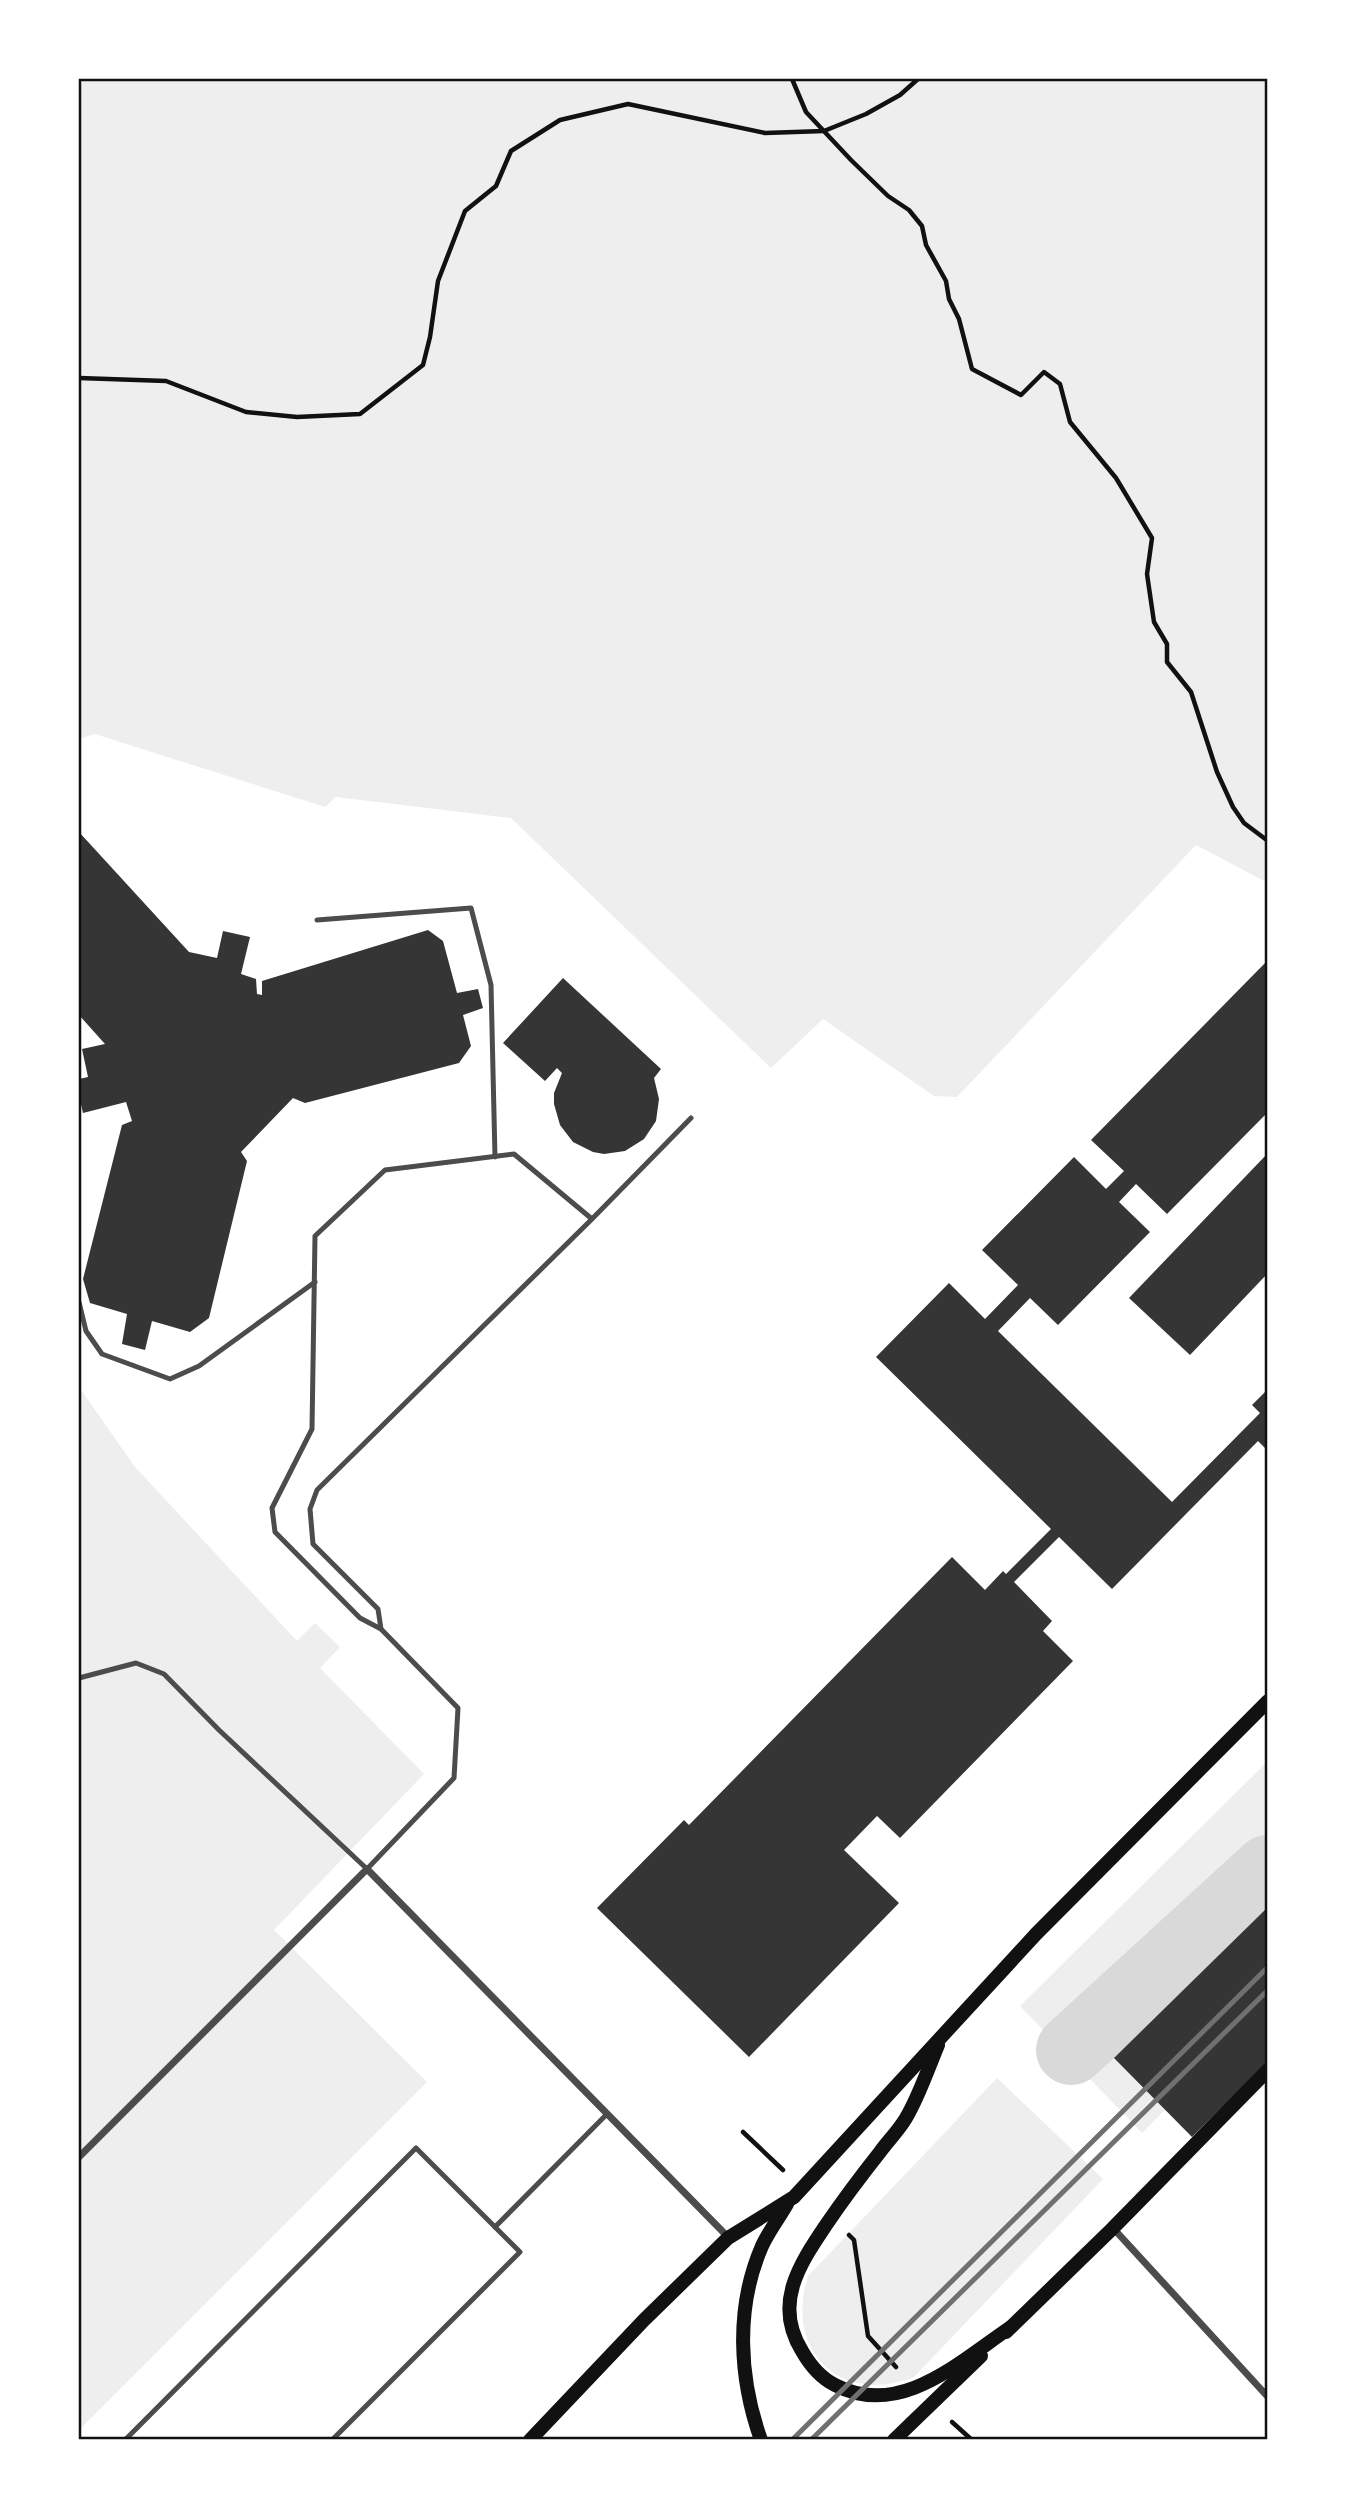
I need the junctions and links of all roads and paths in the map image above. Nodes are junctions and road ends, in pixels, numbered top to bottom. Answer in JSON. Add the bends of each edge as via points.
{"nodes":[{"id":1,"x":792,"y":79,"type":"edge"},
{"id":2,"x":918,"y":79,"type":"edge"},
{"id":3,"x":824,"y":131,"type":"junction"},
{"id":4,"x":79,"y":378,"type":"edge"},
{"id":5,"x":1268,"y":841,"type":"edge"},
{"id":6,"x":317,"y":920,"type":"dead end"},
{"id":7,"x":691,"y":1118,"type":"dead end"},
{"id":8,"x":495,"y":1157,"type":"junction"},
{"id":9,"x":592,"y":1219,"type":"junction"},
{"id":10,"x":315,"y":1282,"type":"junction"},
{"id":11,"x":79,"y":1302,"type":"edge"},
{"id":12,"x":381,"y":1629,"type":"junction"},
{"id":13,"x":79,"y":1678,"type":"edge"},
{"id":14,"x":1268,"y":1701,"type":"edge"},
{"id":15,"x":367,"y":1869,"type":"junction"},
{"id":16,"x":943,"y":2034,"type":"junction"},
{"id":17,"x":1268,"y":2070,"type":"edge"},
{"id":18,"x":606,"y":2115,"type":"junction"},
{"id":19,"x":743,"y":2132,"type":"dead end"},
{"id":20,"x":79,"y":2157,"type":"edge"},
{"id":21,"x":802,"y":2188,"type":"junction"},
{"id":22,"x":790,"y":2200,"type":"junction"},
{"id":23,"x":831,"y":2217,"type":"junction"},
{"id":24,"x":495,"y":2227,"type":"junction"},
{"id":25,"x":1113,"y":2228,"type":"junction"},
{"id":26,"x":728,"y":2238,"type":"junction"},
{"id":27,"x":1011,"y":2328,"type":"junction"},
{"id":28,"x":917,"y":2389,"type":"junction"},
{"id":29,"x":1268,"y":2397,"type":"edge"},
{"id":30,"x":931,"y":2403,"type":"junction"},
{"id":31,"x":125,"y":2440,"type":"edge"},
{"id":32,"x":332,"y":2440,"type":"edge"},
{"id":33,"x":530,"y":2440,"type":"edge"},
{"id":34,"x":761,"y":2440,"type":"edge"},
{"id":35,"x":894,"y":2440,"type":"edge"},
{"id":36,"x":972,"y":2440,"type":"edge"}],
"edges":[{"from":1,"to":3,"type":"path","via":[[806,112]]},
{"from":2,"to":3,"type":"path","via":[[866,114]]},
{"from":3,"to":4,"type":"path","via":[[765,133],[628,104],[559,120],[511,151],[496,186],[466,211],[438,281],[423,365],[360,414],[297,417],[246,412],[166,381]]},
{"from":3,"to":5,"type":"path","via":[[922,226],[926,244],[946,281],[972,369],[1021,395],[1044,372],[1060,384],[1070,422],[1116,478],[1152,538],[1147,574],[1154,622],[1167,644],[1167,662],[1191,692],[1233,807]]},
{"from":6,"to":8,"type":"lane","via":[[471,908],[491,985]]},
{"from":7,"to":9,"type":"lane"},
{"from":8,"to":9,"type":"lane","via":[[514,1154]]},
{"from":8,"to":10,"type":"lane","via":[[385,1170],[315,1236]]},
{"from":9,"to":12,"type":"lane","via":[[317,1490],[310,1509],[313,1544],[378,1609]]},
{"from":10,"to":11,"type":"lane","via":[[199,1366],[170,1379],[102,1354],[86,1331]]},
{"from":10,"to":12,"type":"lane","via":[[312,1429],[272,1508],[275,1532],[360,1618]]},
{"from":12,"to":15,"type":"lane","via":[[458,1708],[454,1778]]},
{"from":13,"to":15,"type":"lane","via":[[136,1663],[164,1674]]},
{"from":14,"to":16,"type":"main road"},
{"from":15,"to":18,"type":"street"},
{"from":15,"to":20,"type":"street"},
{"from":16,"to":21,"type":"main road"},
{"from":16,"to":23,"type":"main road","via":[[905,2120]]},
{"from":17,"to":25,"type":"main road"},
{"from":18,"to":24,"type":"lane"},
{"from":18,"to":26,"type":"street"},
{"from":19,"to":21,"type":"path"},
{"from":21,"to":22,"type":"main road"},
{"from":22,"to":26,"type":"main road"},
{"from":22,"to":34,"type":"main road","via":[[763,2245],[743,2326],[750,2410]]},
{"from":23,"to":28,"type":"path","via":[[853,2240],[868,2336]]},
{"from":23,"to":28,"type":"main road","via":[[795,2275],[790,2295],[796,2342],[819,2373],[843,2389],[890,2396]]},
{"from":24,"to":31,"type":"lane","via":[[416,2148]]},
{"from":24,"to":32,"type":"lane","via":[[520,2252]]},
{"from":25,"to":27,"type":"main road"},
{"from":25,"to":29,"type":"street"},
{"from":26,"to":33,"type":"main road"},
{"from":27,"to":28,"type":"main road"},
{"from":27,"to":30,"type":"main road"},
{"from":30,"to":35,"type":"main road"},
{"from":30,"to":36,"type":"path"}]}
